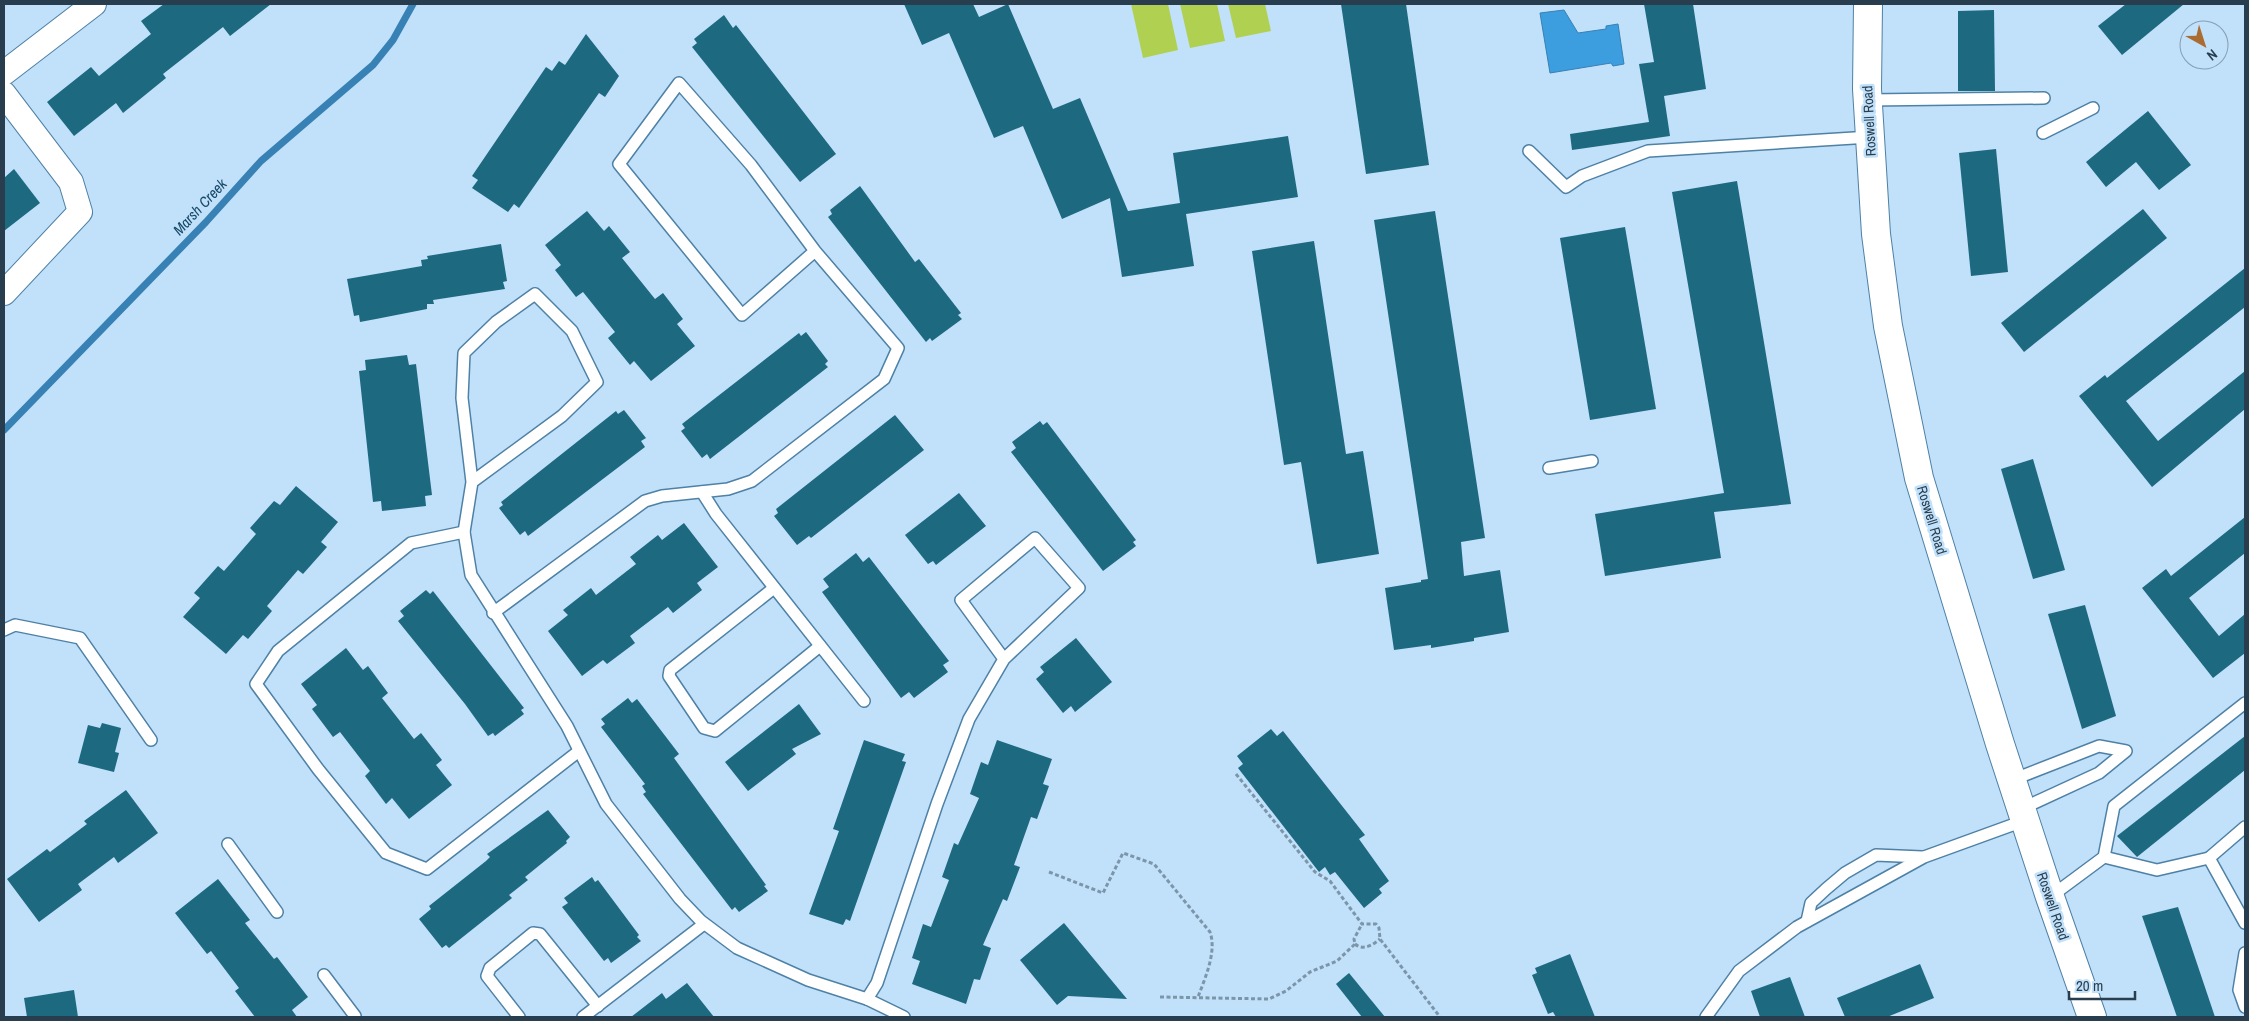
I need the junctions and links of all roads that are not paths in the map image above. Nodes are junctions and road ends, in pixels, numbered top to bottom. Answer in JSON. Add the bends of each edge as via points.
{"nodes":[{"id":1,"x":94,"y":4,"type":"edge"},
{"id":2,"x":1868,"y":4,"type":"edge"},
{"id":3,"x":4,"y":73,"type":"edge"},
{"id":4,"x":4,"y":94,"type":"edge"},
{"id":5,"x":2044,"y":98,"type":"dead end"},
{"id":6,"x":1868,"y":100,"type":"junction"},
{"id":7,"x":2093,"y":108,"type":"dead end"},
{"id":8,"x":2043,"y":132,"type":"dead end"},
{"id":9,"x":1870,"y":137,"type":"junction"},
{"id":10,"x":1529,"y":151,"type":"dead end"},
{"id":11,"x":815,"y":251,"type":"junction"},
{"id":12,"x":4,"y":293,"type":"edge"},
{"id":13,"x":1592,"y":460,"type":"dead end"},
{"id":14,"x":1549,"y":468,"type":"dead end"},
{"id":15,"x":472,"y":482,"type":"junction"},
{"id":16,"x":702,"y":492,"type":"junction"},
{"id":17,"x":464,"y":532,"type":"junction"},
{"id":18,"x":774,"y":588,"type":"junction"},
{"id":19,"x":493,"y":613,"type":"junction"},
{"id":20,"x":4,"y":630,"type":"edge"},
{"id":21,"x":820,"y":646,"type":"junction"},
{"id":22,"x":1004,"y":659,"type":"junction"},
{"id":23,"x":864,"y":701,"type":"dead end"},
{"id":24,"x":2245,"y":703,"type":"edge"},
{"id":25,"x":151,"y":740,"type":"dead end"},
{"id":26,"x":579,"y":751,"type":"junction"},
{"id":27,"x":2012,"y":780,"type":"junction"},
{"id":28,"x":2023,"y":815,"type":"junction"},
{"id":29,"x":2245,"y":827,"type":"edge"},
{"id":30,"x":228,"y":844,"type":"dead end"},
{"id":31,"x":1924,"y":857,"type":"junction"},
{"id":32,"x":2104,"y":857,"type":"junction"},
{"id":33,"x":2209,"y":858,"type":"junction"},
{"id":34,"x":1845,"y":873,"type":"junction"},
{"id":35,"x":1856,"y":893,"type":"junction"},
{"id":36,"x":2050,"y":897,"type":"junction"},
{"id":37,"x":277,"y":912,"type":"dead end"},
{"id":38,"x":1807,"y":921,"type":"junction"},
{"id":39,"x":2245,"y":923,"type":"edge"},
{"id":40,"x":704,"y":924,"type":"junction"},
{"id":41,"x":2245,"y":953,"type":"edge"},
{"id":42,"x":324,"y":975,"type":"dead end"},
{"id":43,"x":867,"y":999,"type":"junction"},
{"id":44,"x":598,"y":1006,"type":"junction"},
{"id":45,"x":2245,"y":1007,"type":"edge"},
{"id":46,"x":892,"y":1014,"type":"edge"},
{"id":47,"x":355,"y":1016,"type":"edge"},
{"id":48,"x":519,"y":1017,"type":"edge"},
{"id":49,"x":583,"y":1017,"type":"edge"},
{"id":50,"x":904,"y":1017,"type":"edge"},
{"id":51,"x":1706,"y":1017,"type":"edge"},
{"id":52,"x":2092,"y":1017,"type":"edge"}],
"edges":[{"from":1,"to":3,"type":"street"},
{"from":2,"to":6,"type":"main road","name":"Roswell Road"},
{"from":4,"to":12,"type":"street","via":[[71,182],[80,212]]},
{"from":5,"to":6,"type":"lane"},
{"from":6,"to":9,"type":"main road","name":"Roswell Road"},
{"from":7,"to":8,"type":"lane"},
{"from":9,"to":10,"type":"lane","via":[[1648,151],[1582,176],[1566,187]]},
{"from":9,"to":27,"type":"main road","name":"Roswell Road","via":[[1876,234],[1888,326],[1919,478]]},
{"from":11,"to":11,"type":"lane","via":[[751,166],[679,83],[618,164],[742,315]]},
{"from":11,"to":16,"type":"lane","via":[[898,348],[884,379],[752,481],[728,489]]},
{"from":13,"to":14,"type":"lane"},
{"from":15,"to":15,"type":"lane","via":[[562,416],[597,382],[572,331],[535,294],[496,322],[464,353],[462,398]]},
{"from":15,"to":17,"type":"lane"},
{"from":16,"to":18,"type":"lane"},
{"from":16,"to":19,"type":"lane","via":[[645,501]]},
{"from":17,"to":19,"type":"lane","via":[[471,575]]},
{"from":17,"to":26,"type":"lane","via":[[411,543],[278,651],[256,684],[318,769],[386,853],[427,869]]},
{"from":18,"to":21,"type":"lane"},
{"from":18,"to":21,"type":"lane","via":[[670,670],[669,676],[704,728],[715,731]]},
{"from":19,"to":26,"type":"lane","via":[[567,726]]},
{"from":20,"to":25,"type":"lane","via":[[15,624],[80,638]]},
{"from":21,"to":23,"type":"lane"},
{"from":22,"to":22,"type":"lane","via":[[961,600],[1035,538],[1079,588]]},
{"from":22,"to":43,"type":"lane","via":[[969,719],[877,983]]},
{"from":24,"to":32,"type":"lane","via":[[2114,806]]},
{"from":26,"to":40,"type":"lane","via":[[606,804],[680,899]]},
{"from":27,"to":28,"type":"main road","name":"Roswell Road"},
{"from":27,"to":28,"type":"lane","via":[[2099,746],[2126,751],[2099,773]]},
{"from":28,"to":31,"type":"lane"},
{"from":28,"to":36,"type":"main road","name":"Roswell Road"},
{"from":29,"to":33,"type":"lane"},
{"from":30,"to":37,"type":"lane"},
{"from":31,"to":34,"type":"lane","via":[[1876,855]]},
{"from":31,"to":35,"type":"lane"},
{"from":32,"to":33,"type":"lane","via":[[2157,870]]},
{"from":32,"to":36,"type":"lane"},
{"from":33,"to":39,"type":"lane"},
{"from":34,"to":35,"type":"lane"},
{"from":34,"to":38,"type":"lane","via":[[1811,903]]},
{"from":35,"to":38,"type":"lane"},
{"from":36,"to":52,"type":"main road","name":"Roswell Road"},
{"from":38,"to":51,"type":"lane","via":[[1739,971]]},
{"from":40,"to":43,"type":"lane","via":[[760,959],[808,980]]},
{"from":40,"to":44,"type":"lane"},
{"from":41,"to":45,"type":"lane","via":[[2239,990]]},
{"from":42,"to":47,"type":"lane"},
{"from":43,"to":46,"type":"lane"},
{"from":44,"to":48,"type":"lane","via":[[540,934],[533,933],[490,968],[487,976]]},
{"from":44,"to":49,"type":"lane"},
{"from":46,"to":50,"type":"lane"}]}
